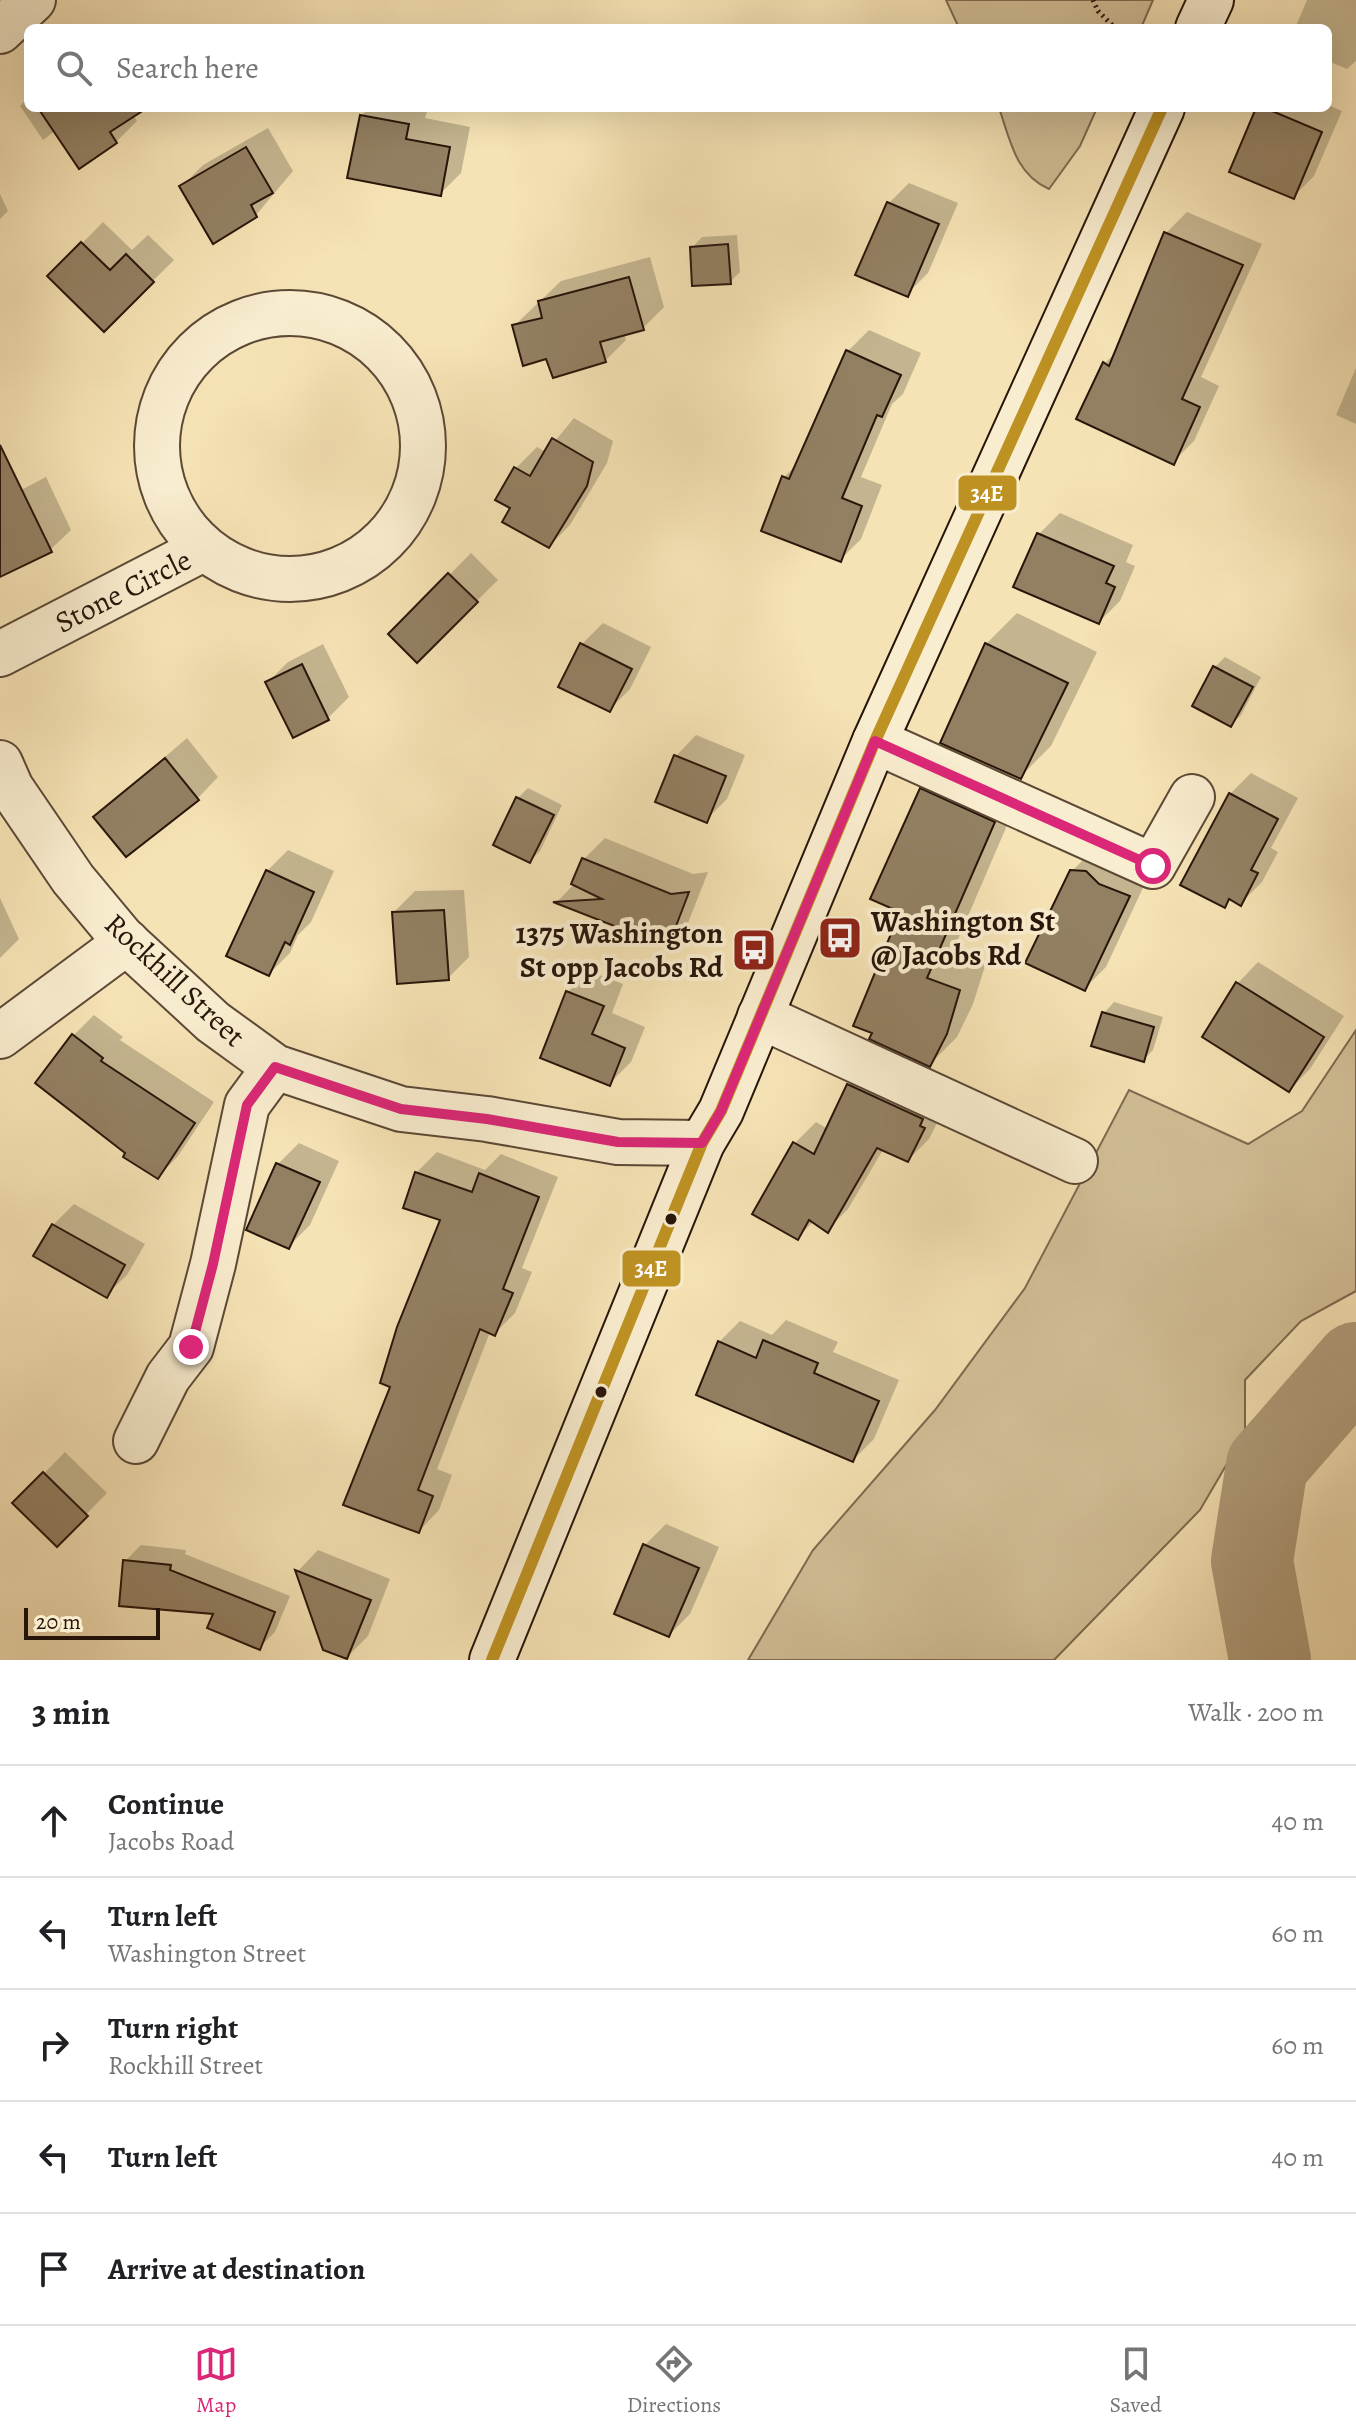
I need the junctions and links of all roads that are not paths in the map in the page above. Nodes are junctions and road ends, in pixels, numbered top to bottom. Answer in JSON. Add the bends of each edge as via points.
{"nodes":[{"id":1,"x":33,"y":0,"type":"edge"},
{"id":2,"x":1211,"y":0,"type":"edge"},
{"id":3,"x":1200,"y":24,"type":"edge"},
{"id":4,"x":0,"y":31,"type":"edge"},
{"id":5,"x":1160,"y":112,"type":"edge"},
{"id":6,"x":203,"y":549,"type":"junction"},
{"id":7,"x":0,"y":654,"type":"edge"},
{"id":8,"x":875,"y":741,"type":"junction"},
{"id":9,"x":0,"y":763,"type":"edge"},
{"id":10,"x":1192,"y":797,"type":"dead end"},
{"id":11,"x":127,"y":942,"type":"junction"},
{"id":12,"x":760,"y":1016,"type":"junction"},
{"id":13,"x":0,"y":1036,"type":"edge"},
{"id":14,"x":275,"y":1067,"type":"junction"},
{"id":15,"x":702,"y":1143,"type":"junction"},
{"id":16,"x":1075,"y":1161,"type":"dead end"},
{"id":17,"x":136,"y":1441,"type":"dead end"},
{"id":18,"x":492,"y":1660,"type":"edge"}],
"edges":[{"from":1,"to":4,"type":"street"},
{"from":2,"to":3,"type":"street"},
{"from":5,"to":8,"type":"street"},
{"from":6,"to":6,"type":"street","name":"Stone Circle","via":[[244,573],[289,581],[335,573],[376,550],[406,514],[423,471],[423,425],[408,381],[379,345],[343,322],[301,313],[259,316],[220,332],[188,359],[166,395],[156,436],[159,478],[176,517]]},
{"from":6,"to":7,"type":"street","name":"Stone Circle"},
{"from":8,"to":10,"type":"street","via":[[1153,866]]},
{"from":8,"to":12,"type":"street"},
{"from":9,"to":11,"type":"street","name":"Rockhill Street","via":[[11,788],[73,879]]},
{"from":11,"to":13,"type":"street"},
{"from":11,"to":14,"type":"street","name":"Rockhill Street","via":[[213,1022]]},
{"from":12,"to":15,"type":"street"},
{"from":12,"to":16,"type":"street"},
{"from":14,"to":15,"type":"street","name":"Rockhill Street","via":[[401,1109],[618,1142]]},
{"from":14,"to":17,"type":"street","via":[[247,1105],[191,1347],[168,1377]]},
{"from":15,"to":18,"type":"street"}]}
